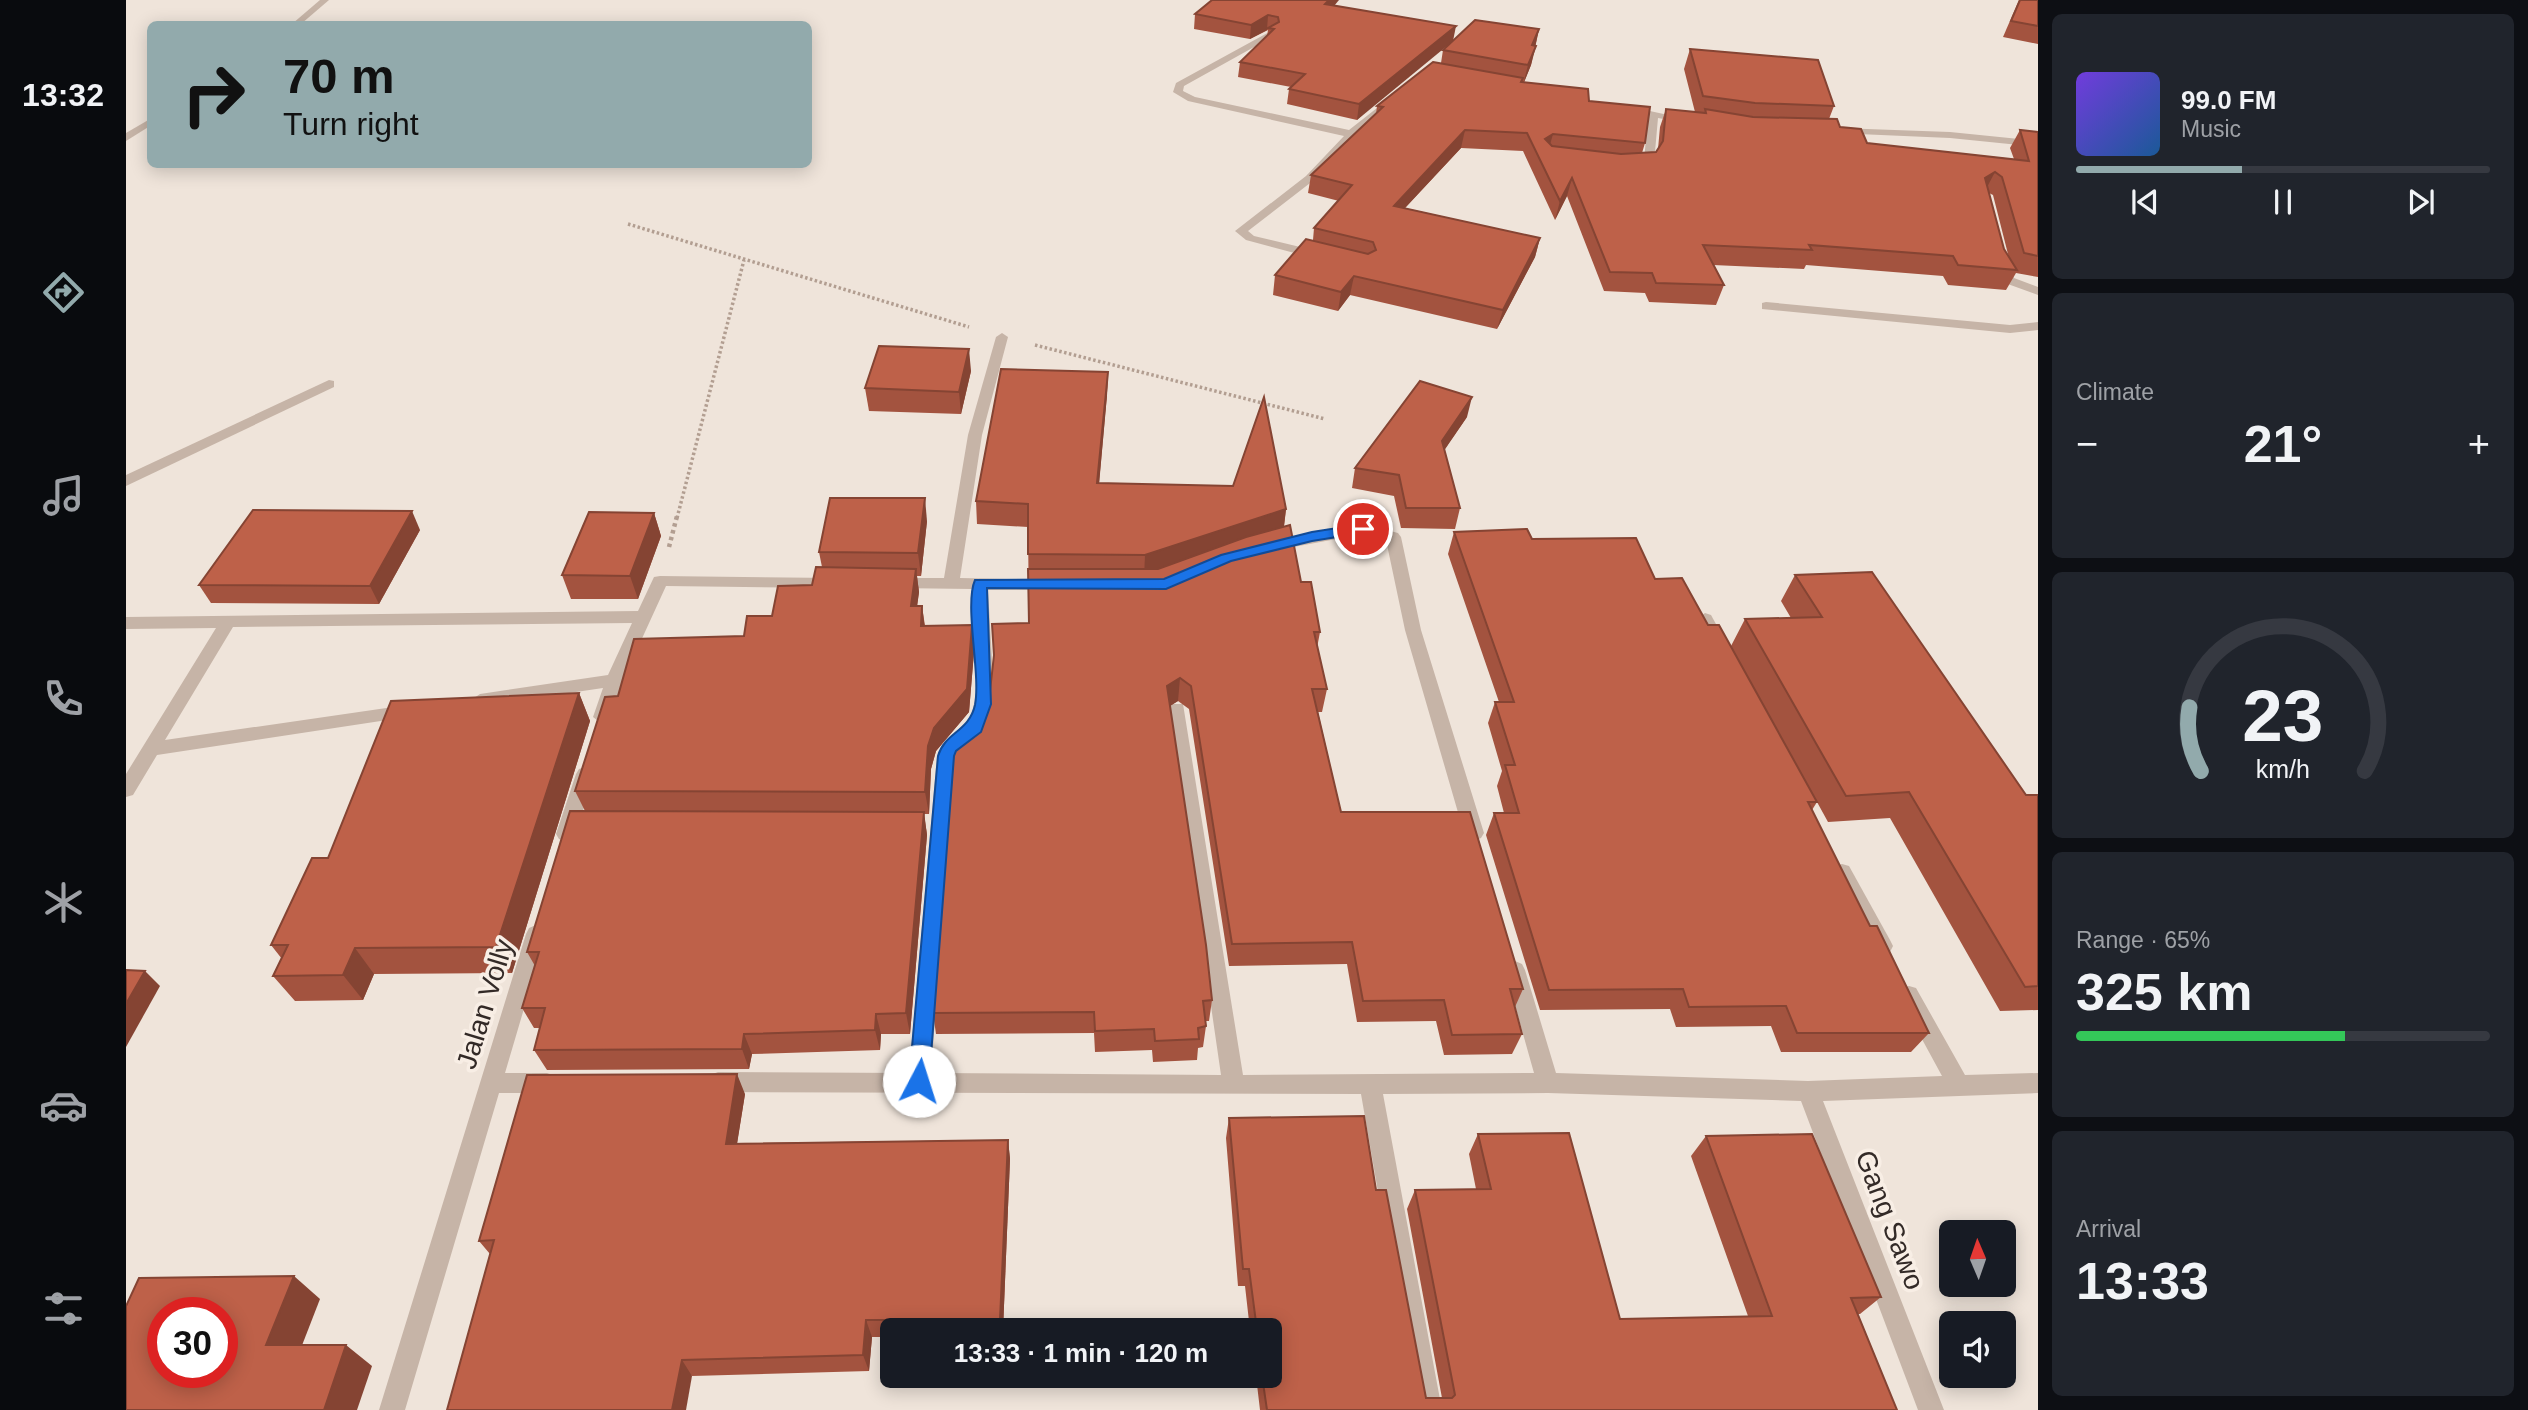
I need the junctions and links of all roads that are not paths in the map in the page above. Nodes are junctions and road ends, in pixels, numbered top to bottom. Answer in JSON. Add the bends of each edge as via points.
{"nodes":[{"id":1,"x":325,"y":0,"type":"edge"},
{"id":2,"x":300,"y":21,"type":"edge"},
{"id":3,"x":1272,"y":34,"type":"edge"},
{"id":4,"x":1405,"y":90,"type":"edge"},
{"id":5,"x":1613,"y":106,"type":"edge"},
{"id":6,"x":1653,"y":113,"type":"junction"},
{"id":7,"x":1694,"y":121,"type":"edge"},
{"id":8,"x":147,"y":124,"type":"edge"},
{"id":9,"x":1828,"y":131,"type":"edge"},
{"id":10,"x":1351,"y":134,"type":"junction"},
{"id":11,"x":126,"y":138,"type":"edge"},
{"id":12,"x":2038,"y":144,"type":"edge"},
{"id":13,"x":1625,"y":168,"type":"edge"},
{"id":14,"x":1998,"y":249,"type":"edge"},
{"id":15,"x":1326,"y":257,"type":"edge"},
{"id":16,"x":2038,"y":291,"type":"edge"},
{"id":17,"x":1766,"y":306,"type":"dead end"},
{"id":18,"x":2038,"y":326,"type":"edge"},
{"id":19,"x":1002,"y":337,"type":"dead end"},
{"id":20,"x":329,"y":384,"type":"dead end"},
{"id":21,"x":126,"y":481,"type":"edge"},
{"id":22,"x":1257,"y":550,"type":"edge"},
{"id":23,"x":854,"y":583,"type":"edge"},
{"id":24,"x":881,"y":583,"type":"edge"},
{"id":25,"x":980,"y":583,"type":"junction"},
{"id":26,"x":951,"y":584,"type":"junction"},
{"id":27,"x":1062,"y":585,"type":"edge"},
{"id":28,"x":643,"y":617,"type":"junction"},
{"id":29,"x":1705,"y":619,"type":"edge"},
{"id":30,"x":229,"y":620,"type":"junction"},
{"id":31,"x":126,"y":623,"type":"edge"},
{"id":32,"x":1725,"y":656,"type":"edge"},
{"id":33,"x":614,"y":680,"type":"junction"},
{"id":34,"x":464,"y":702,"type":"edge"},
{"id":35,"x":423,"y":708,"type":"edge"},
{"id":36,"x":1178,"y":709,"type":"edge"},
{"id":37,"x":598,"y":732,"type":"edge"},
{"id":38,"x":151,"y":749,"type":"junction"},
{"id":39,"x":590,"y":758,"type":"edge"},
{"id":40,"x":126,"y":790,"type":"edge"},
{"id":41,"x":562,"y":849,"type":"edge"},
{"id":42,"x":1831,"y":851,"type":"edge"},
{"id":43,"x":1481,"y":856,"type":"edge"},
{"id":44,"x":542,"y":914,"type":"edge"},
{"id":45,"x":1509,"y":950,"type":"edge"},
{"id":46,"x":919,"y":1081,"type":"junction"},
{"id":47,"x":573,"y":1082,"type":"edge"},
{"id":48,"x":698,"y":1082,"type":"edge"},
{"id":49,"x":491,"y":1083,"type":"junction"},
{"id":50,"x":1548,"y":1083,"type":"junction"},
{"id":51,"x":2038,"y":1083,"type":"edge"},
{"id":52,"x":1958,"y":1084,"type":"junction"},
{"id":53,"x":1234,"y":1085,"type":"junction"},
{"id":54,"x":1370,"y":1085,"type":"junction"},
{"id":55,"x":1808,"y":1091,"type":"junction"},
{"id":56,"x":392,"y":1410,"type":"edge"},
{"id":57,"x":1429,"y":1410,"type":"edge"},
{"id":58,"x":1931,"y":1410,"type":"edge"}],
"edges":[{"from":1,"to":2,"type":"street"},
{"from":3,"to":10,"type":"street","via":[[1179,85],[1178,92]]},
{"from":4,"to":10,"type":"street"},
{"from":5,"to":6,"type":"street"},
{"from":6,"to":7,"type":"street"},
{"from":6,"to":13,"type":"street","via":[[1649,163]]},
{"from":8,"to":11,"type":"street"},
{"from":9,"to":12,"type":"street","via":[[1950,135]]},
{"from":10,"to":15,"type":"street","via":[[1310,178],[1241,231],[1250,238]]},
{"from":14,"to":16,"type":"street","via":[[2005,275],[2014,284]]},
{"from":17,"to":18,"type":"street","via":[[2010,329]]},
{"from":19,"to":26,"type":"street","via":[[975,435]]},
{"from":20,"to":21,"type":"street"},
{"from":22,"to":43,"type":"street","via":[[1363,529],[1392,537],[1413,630]]},
{"from":23,"to":28,"type":"street","via":[[660,581]]},
{"from":24,"to":26,"type":"street"},
{"from":25,"to":26,"type":"street"},
{"from":25,"to":27,"type":"street"},
{"from":25,"to":46,"type":"street","via":[[984,704],[975,727],[948,748],[934,825]]},
{"from":28,"to":30,"type":"street"},
{"from":28,"to":33,"type":"street"},
{"from":29,"to":32,"type":"street"},
{"from":30,"to":31,"type":"street"},
{"from":30,"to":38,"type":"street"},
{"from":33,"to":34,"type":"street"},
{"from":33,"to":37,"type":"street"},
{"from":35,"to":38,"type":"street"},
{"from":36,"to":53,"type":"street"},
{"from":38,"to":40,"type":"street"},
{"from":39,"to":41,"type":"street","via":[[577,823]]},
{"from":42,"to":52,"type":"street"},
{"from":44,"to":49,"type":"street","name":"Jalan Volly"},
{"from":45,"to":50,"type":"street"},
{"from":46,"to":48,"type":"street"},
{"from":46,"to":53,"type":"street"},
{"from":47,"to":49,"type":"street"},
{"from":49,"to":56,"type":"street","name":"Jalan Volly"},
{"from":50,"to":54,"type":"street"},
{"from":50,"to":55,"type":"street"},
{"from":51,"to":52,"type":"street"},
{"from":52,"to":55,"type":"street"},
{"from":53,"to":54,"type":"street"},
{"from":54,"to":57,"type":"street"},
{"from":55,"to":58,"type":"street","name":"Gang Sawo"}]}
